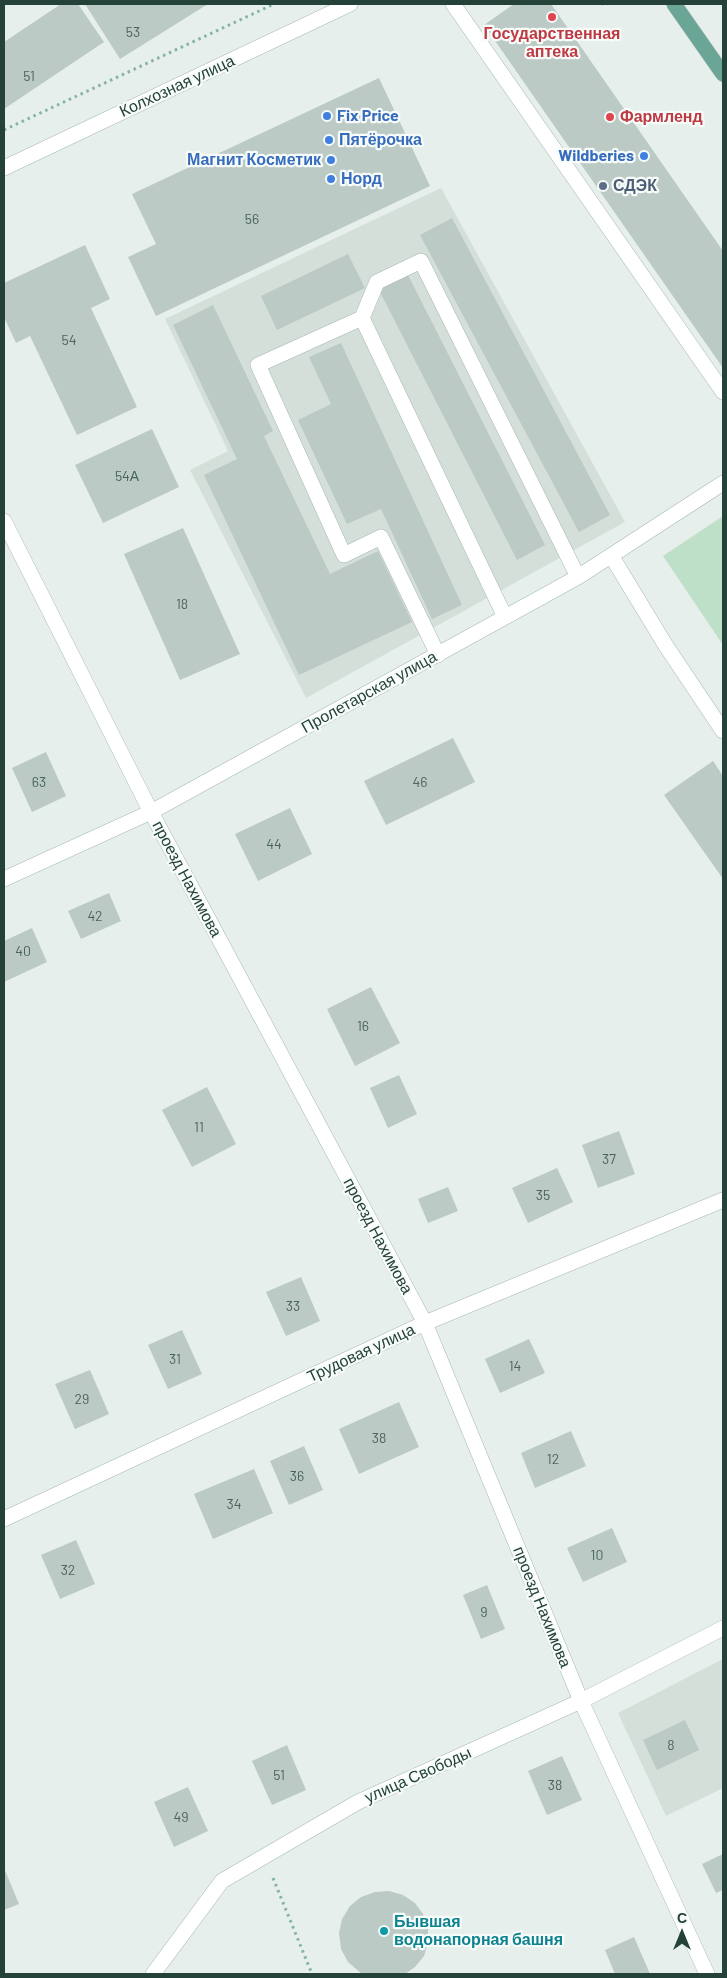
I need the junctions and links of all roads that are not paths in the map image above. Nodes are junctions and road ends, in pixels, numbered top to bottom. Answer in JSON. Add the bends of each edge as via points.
{"nodes":[{"id":1,"x":350,"y":4,"type":"edge"},
{"id":2,"x":453,"y":4,"type":"edge"},
{"id":3,"x":674,"y":4,"type":"edge"},
{"id":4,"x":723,"y":74,"type":"edge"},
{"id":5,"x":4,"y":168,"type":"edge"},
{"id":6,"x":362,"y":318,"type":"junction"},
{"id":7,"x":723,"y":392,"type":"edge"},
{"id":8,"x":723,"y":483,"type":"edge"},
{"id":9,"x":4,"y":521,"type":"edge"},
{"id":10,"x":612,"y":556,"type":"junction"},
{"id":11,"x":578,"y":577,"type":"junction"},
{"id":12,"x":505,"y":617,"type":"junction"},
{"id":13,"x":438,"y":655,"type":"junction"},
{"id":14,"x":723,"y":731,"type":"edge"},
{"id":15,"x":151,"y":812,"type":"junction"},
{"id":16,"x":4,"y":879,"type":"edge"},
{"id":17,"x":723,"y":1200,"type":"edge"},
{"id":18,"x":425,"y":1323,"type":"junction"},
{"id":19,"x":4,"y":1519,"type":"edge"},
{"id":20,"x":723,"y":1628,"type":"edge"},
{"id":21,"x":581,"y":1701,"type":"junction"},
{"id":22,"x":153,"y":1974,"type":"edge"},
{"id":23,"x":707,"y":1974,"type":"edge"}],
"edges":[{"from":1,"to":5,"type":"street","name":"Колхозная улица"},
{"from":2,"to":7,"type":"street"},
{"from":3,"to":4,"type":"main road"},
{"from":6,"to":11,"type":"street","via":[[377,282],[421,262]]},
{"from":6,"to":12,"type":"street"},
{"from":6,"to":13,"type":"street","via":[[258,365],[344,554],[382,537]]},
{"from":8,"to":10,"type":"street","name":"Пролетарская улица"},
{"from":9,"to":15,"type":"street","name":"проезд Нахимова"},
{"from":10,"to":11,"type":"street","name":"Пролетарская улица"},
{"from":10,"to":14,"type":"street","via":[[666,646]]},
{"from":11,"to":12,"type":"street","name":"Пролетарская улица"},
{"from":12,"to":13,"type":"street","name":"Пролетарская улица"},
{"from":13,"to":15,"type":"street","name":"Пролетарская улица"},
{"from":15,"to":16,"type":"street","name":"Пролетарская улица"},
{"from":15,"to":18,"type":"street","name":"проезд Нахимова"},
{"from":17,"to":18,"type":"street","name":"Трудовая улица"},
{"from":18,"to":19,"type":"street","name":"Трудовая улица"},
{"from":18,"to":21,"type":"street","name":"проезд Нахимова"},
{"from":20,"to":21,"type":"street","name":"улица Свободы"},
{"from":21,"to":22,"type":"street","name":"улица Свободы","via":[[358,1802],[222,1881]]},
{"from":21,"to":23,"type":"street","name":"проезд Нахимова"}]}
